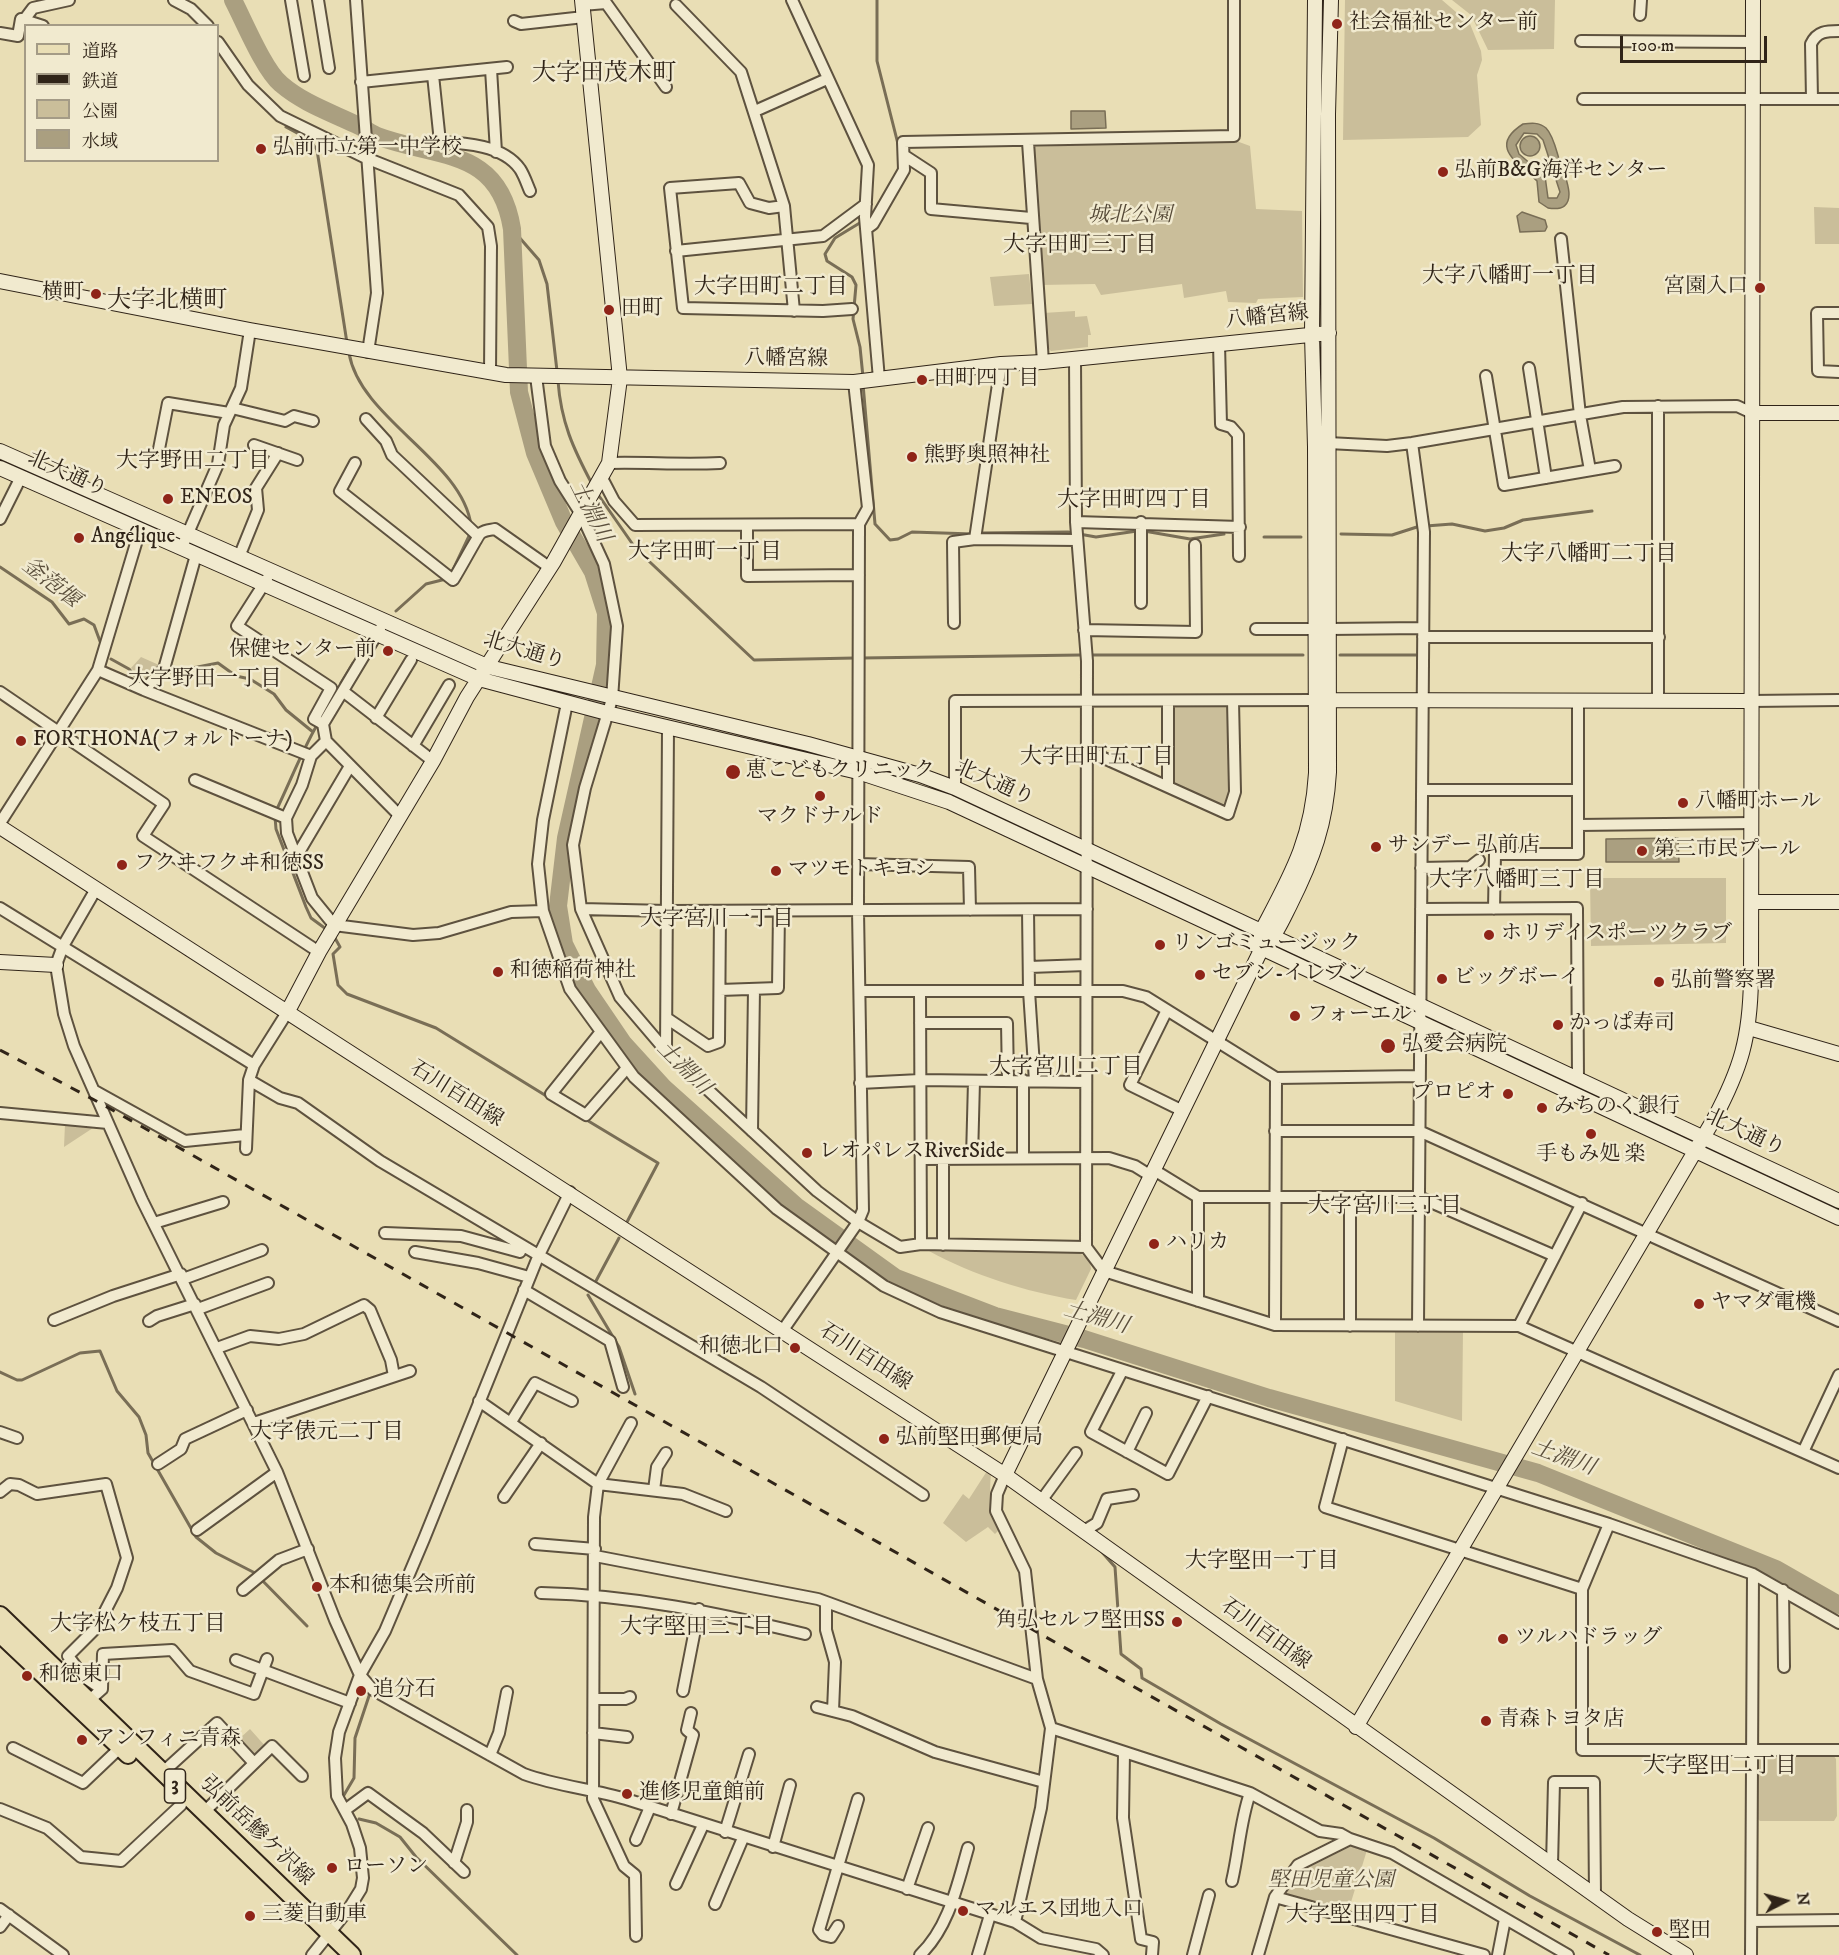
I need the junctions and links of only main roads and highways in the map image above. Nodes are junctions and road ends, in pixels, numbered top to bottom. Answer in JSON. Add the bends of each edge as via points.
{"nodes":[{"id":1,"x":0,"y":1615,"type":"edge"},
{"id":2,"x":0,"y":1634,"type":"edge"},
{"id":3,"x":85,"y":1705,"type":"junction"},
{"id":4,"x":124,"y":1743,"type":"junction"},
{"id":5,"x":326,"y":1937,"type":"junction"},
{"id":6,"x":336,"y":1955,"type":"edge"},
{"id":7,"x":352,"y":1955,"type":"edge"}],
"edges":[{"from":1,"to":3,"type":"main road","name":"弘前岳鰺ケ沢線","number":"3"},
{"from":2,"to":3,"type":"main road","number":"3"},
{"from":3,"to":4,"type":"main road","name":"弘前岳鰺ケ沢線","number":"3"},
{"from":4,"to":5,"type":"main road","number":"3","via":[[181,1805]]},
{"from":4,"to":5,"type":"main road","name":"弘前岳鰺ケ沢線","number":"3","via":[[162,1773]]},
{"from":5,"to":6,"type":"main road","number":"3"},
{"from":5,"to":7,"type":"main road","name":"弘前岳鰺ケ沢線","number":"3"}]}
